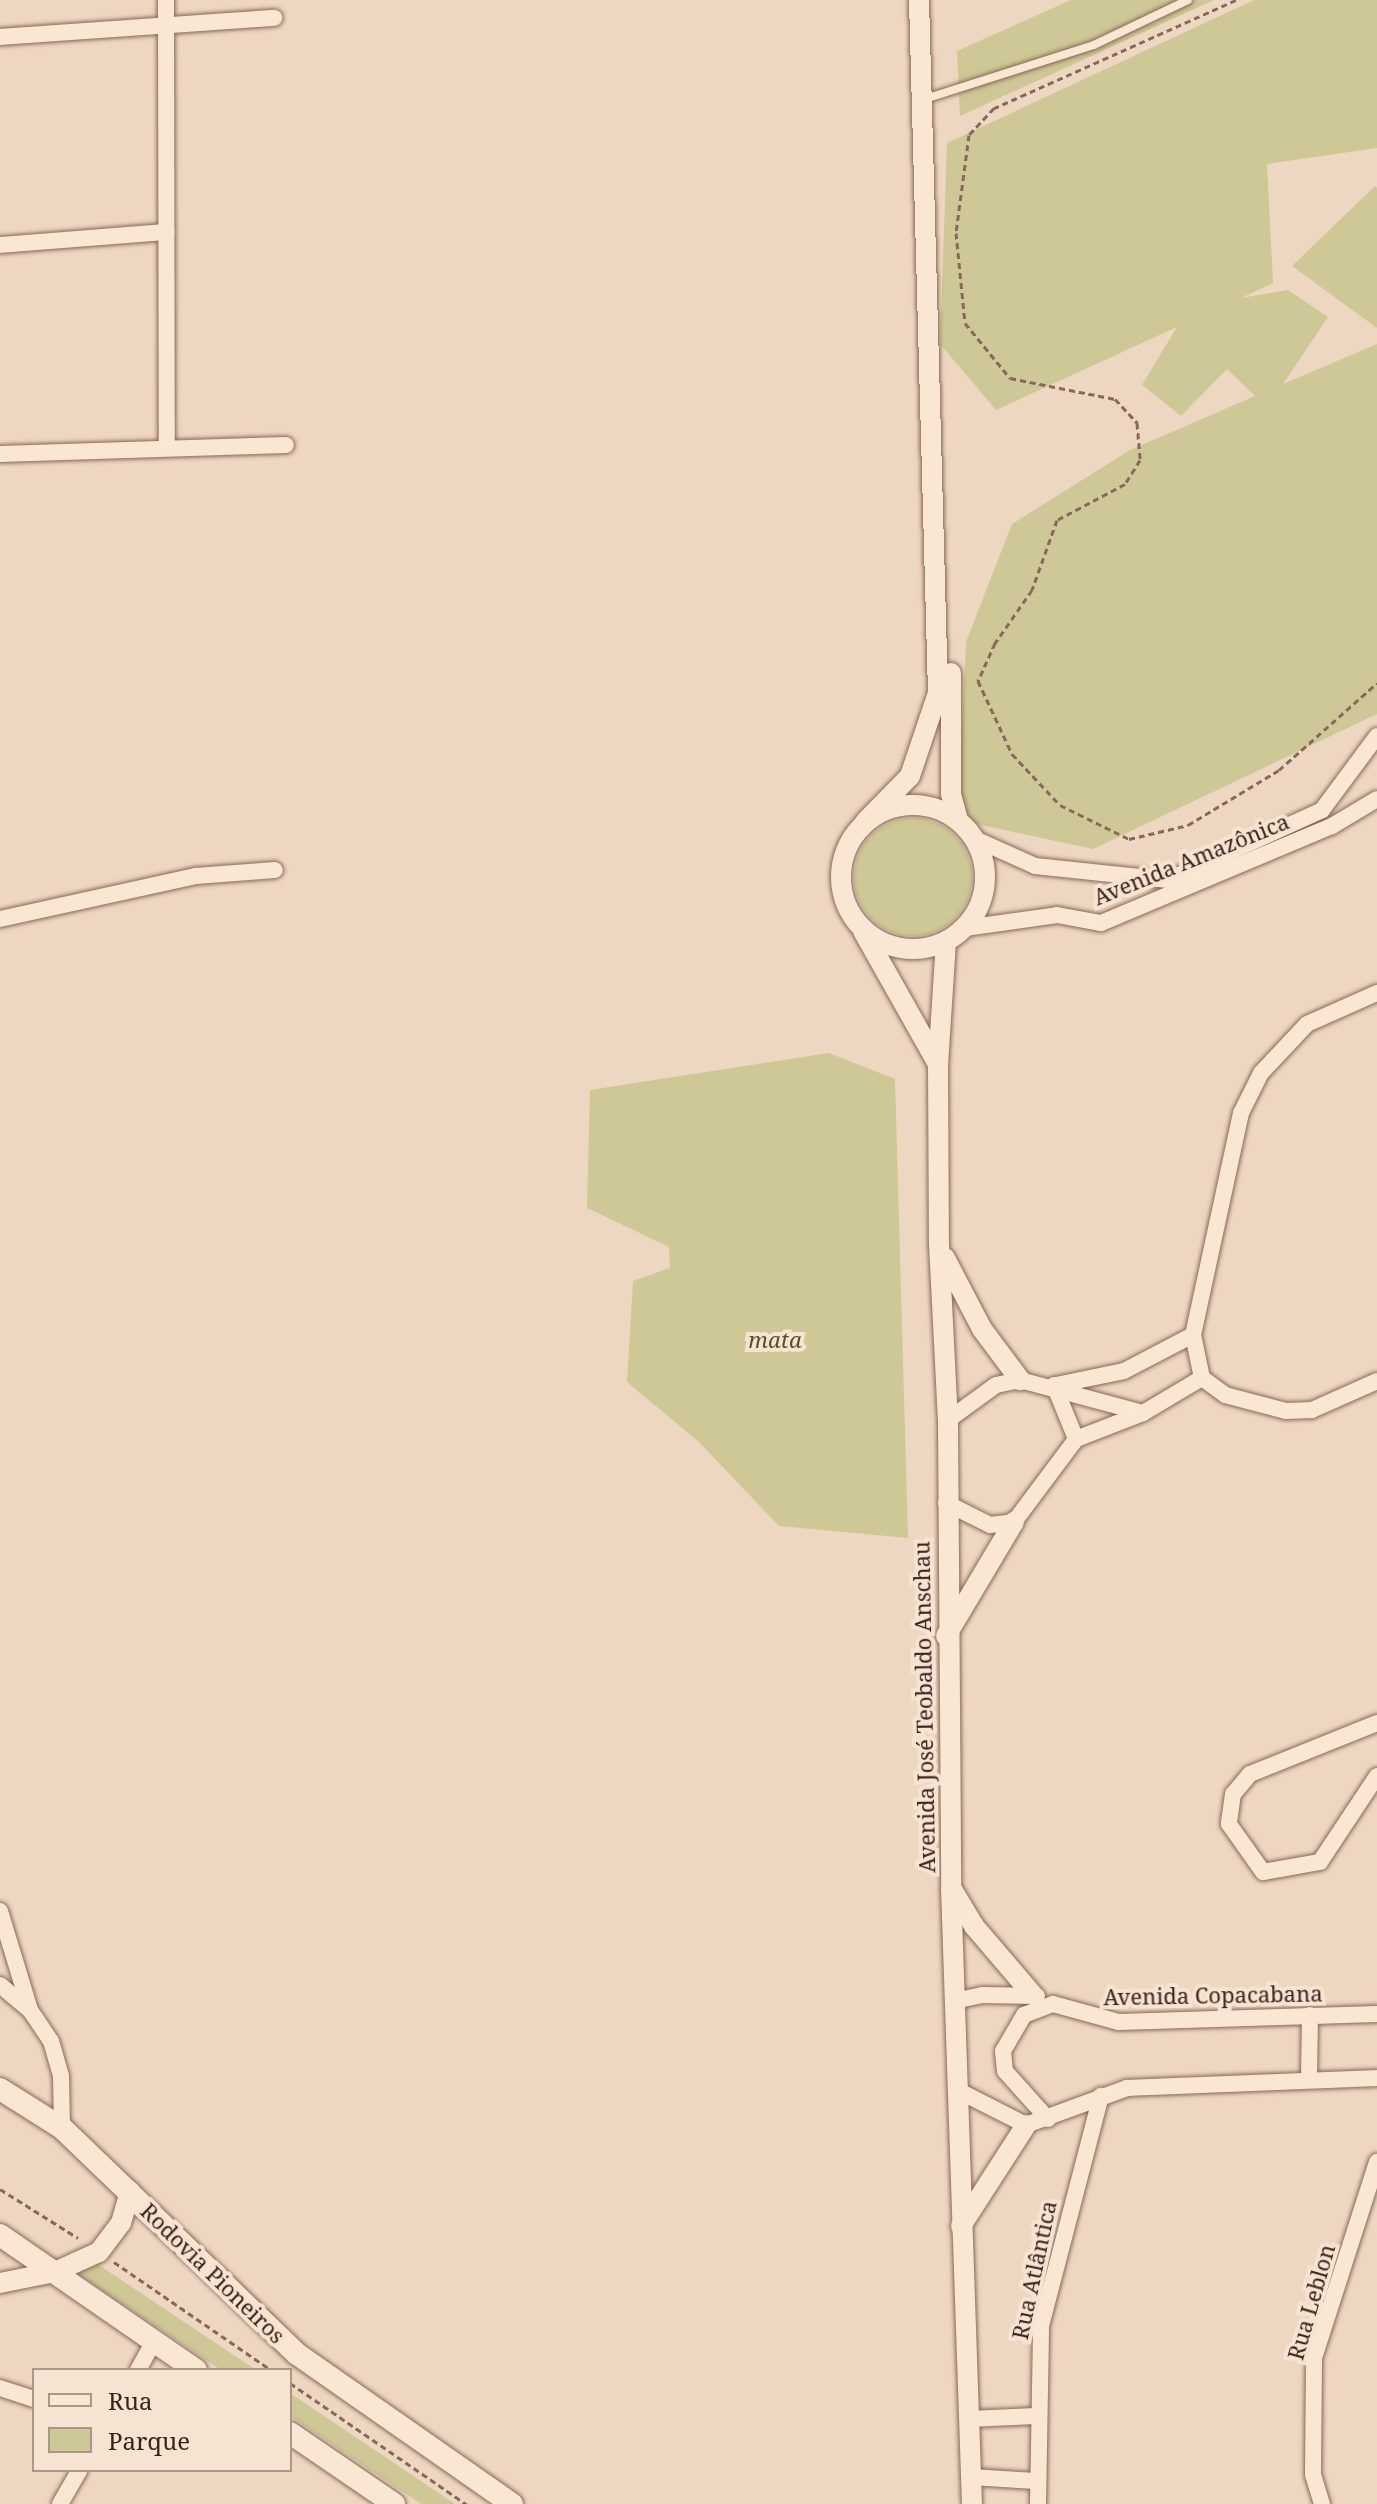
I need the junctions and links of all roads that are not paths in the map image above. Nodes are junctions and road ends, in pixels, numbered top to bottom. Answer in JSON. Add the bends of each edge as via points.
{"nodes":[{"id":1,"x":166,"y":0,"type":"edge"},
{"id":2,"x":919,"y":0,"type":"edge"},
{"id":3,"x":933,"y":0,"type":"edge"},
{"id":4,"x":1188,"y":0,"type":"edge"},
{"id":5,"x":274,"y":18,"type":"dead end"},
{"id":6,"x":166,"y":25,"type":"junction"},
{"id":7,"x":0,"y":37,"type":"edge"},
{"id":8,"x":931,"y":97,"type":"junction"},
{"id":9,"x":166,"y":232,"type":"junction"},
{"id":10,"x":0,"y":245,"type":"edge"},
{"id":11,"x":286,"y":445,"type":"dead end"},
{"id":12,"x":167,"y":447,"type":"junction"},
{"id":13,"x":0,"y":454,"type":"edge"},
{"id":14,"x":1377,"y":736,"type":"edge"},
{"id":15,"x":1377,"y":799,"type":"edge"},
{"id":16,"x":1322,"y":810,"type":"junction"},
{"id":17,"x":958,"y":820,"type":"junction"},
{"id":18,"x":865,"y":822,"type":"junction"},
{"id":19,"x":1332,"y":826,"type":"junction"},
{"id":20,"x":975,"y":839,"type":"junction"},
{"id":21,"x":275,"y":870,"type":"dead end"},
{"id":22,"x":0,"y":919,"type":"edge"},
{"id":23,"x":862,"y":928,"type":"junction"},
{"id":24,"x":965,"y":928,"type":"junction"},
{"id":25,"x":946,"y":941,"type":"junction"},
{"id":26,"x":1377,"y":993,"type":"edge"},
{"id":27,"x":938,"y":1064,"type":"junction"},
{"id":28,"x":939,"y":1244,"type":"junction"},
{"id":29,"x":1193,"y":1335,"type":"junction"},
{"id":30,"x":1202,"y":1378,"type":"junction"},
{"id":31,"x":1020,"y":1380,"type":"junction"},
{"id":32,"x":1377,"y":1381,"type":"edge"},
{"id":33,"x":1054,"y":1385,"type":"junction"},
{"id":34,"x":1143,"y":1413,"type":"junction"},
{"id":35,"x":948,"y":1420,"type":"junction"},
{"id":36,"x":1076,"y":1439,"type":"junction"},
{"id":37,"x":946,"y":1503,"type":"junction"},
{"id":38,"x":1014,"y":1522,"type":"junction"},
{"id":39,"x":946,"y":1636,"type":"junction"},
{"id":40,"x":1377,"y":1723,"type":"edge"},
{"id":41,"x":1377,"y":1776,"type":"edge"},
{"id":42,"x":951,"y":1888,"type":"junction"},
{"id":43,"x":0,"y":1911,"type":"edge"},
{"id":44,"x":0,"y":1985,"type":"edge"},
{"id":45,"x":1032,"y":1994,"type":"junction"},
{"id":46,"x":954,"y":2001,"type":"junction"},
{"id":47,"x":1053,"y":2004,"type":"junction"},
{"id":48,"x":30,"y":2010,"type":"junction"},
{"id":49,"x":1377,"y":2014,"type":"edge"},
{"id":50,"x":1310,"y":2015,"type":"junction"},
{"id":51,"x":1377,"y":2078,"type":"edge"},
{"id":52,"x":1309,"y":2079,"type":"junction"},
{"id":53,"x":0,"y":2089,"type":"edge"},
{"id":54,"x":957,"y":2090,"type":"junction"},
{"id":55,"x":1101,"y":2096,"type":"junction"},
{"id":56,"x":1048,"y":2119,"type":"junction"},
{"id":57,"x":1026,"y":2125,"type":"junction"},
{"id":58,"x":62,"y":2128,"type":"junction"},
{"id":59,"x":1377,"y":2162,"type":"edge"},
{"id":60,"x":130,"y":2191,"type":"junction"},
{"id":61,"x":961,"y":2226,"type":"junction"},
{"id":62,"x":0,"y":2235,"type":"edge"},
{"id":63,"x":55,"y":2272,"type":"junction"},
{"id":64,"x":0,"y":2283,"type":"edge"},
{"id":65,"x":154,"y":2341,"type":"junction"},
{"id":66,"x":139,"y":2368,"type":"edge"},
{"id":67,"x":193,"y":2368,"type":"edge"},
{"id":68,"x":0,"y":2388,"type":"edge"},
{"id":69,"x":32,"y":2398,"type":"edge"},
{"id":70,"x":1036,"y":2416,"type":"junction"},
{"id":71,"x":969,"y":2419,"type":"junction"},
{"id":72,"x":292,"y":2434,"type":"edge"},
{"id":73,"x":79,"y":2472,"type":"edge"},
{"id":74,"x":971,"y":2477,"type":"junction"},
{"id":75,"x":1035,"y":2481,"type":"junction"},
{"id":76,"x":388,"y":2502,"type":"edge"},
{"id":77,"x":60,"y":2504,"type":"edge"},
{"id":78,"x":512,"y":2504,"type":"edge"},
{"id":79,"x":972,"y":2504,"type":"edge"},
{"id":80,"x":1038,"y":2504,"type":"edge"},
{"id":81,"x":1322,"y":2504,"type":"edge"}],
"edges":[{"from":1,"to":6,"type":"street"},
{"from":2,"to":18,"type":"street","via":[[938,693],[910,776]]},
{"from":3,"to":8,"type":"street"},
{"from":4,"to":8,"type":"lane","via":[[1094,45]]},
{"from":5,"to":6,"type":"street"},
{"from":6,"to":7,"type":"street"},
{"from":6,"to":9,"type":"street"},
{"from":8,"to":17,"type":"street","via":[[951,794]]},
{"from":9,"to":10,"type":"street"},
{"from":9,"to":12,"type":"street"},
{"from":11,"to":12,"type":"street"},
{"from":12,"to":13,"type":"street"},
{"from":14,"to":16,"type":"street","name":"Avenida Amazônica"},
{"from":15,"to":19,"type":"street","name":"Avenida Amazônica"},
{"from":16,"to":19,"type":"street"},
{"from":16,"to":20,"type":"street","name":"Avenida Amazônica","via":[[1168,880],[1035,866]]},
{"from":17,"to":18,"type":"street","via":[[911,804]]},
{"from":17,"to":20,"type":"street"},
{"from":18,"to":23,"type":"street","via":[[841,865],[848,910]]},
{"from":19,"to":24,"type":"street","name":"Avenida Amazônica","via":[[1101,923],[1057,915]]},
{"from":20,"to":24,"type":"street","via":[[985,888]]},
{"from":21,"to":22,"type":"street","via":[[196,876]]},
{"from":23,"to":25,"type":"street","via":[[902,949]]},
{"from":23,"to":27,"type":"street","name":"Avenida José Teobaldo Anschau"},
{"from":24,"to":25,"type":"street"},
{"from":25,"to":27,"type":"street"},
{"from":26,"to":29,"type":"street","via":[[1307,1024],[1261,1073],[1241,1113]]},
{"from":27,"to":28,"type":"street","name":"Avenida José Teobaldo Anschau"},
{"from":28,"to":31,"type":"street","via":[[967,1305]]},
{"from":28,"to":35,"type":"street","name":"Avenida José Teobaldo Anschau"},
{"from":29,"to":30,"type":"street"},
{"from":29,"to":33,"type":"street","via":[[1124,1371]]},
{"from":30,"to":32,"type":"street","via":[[1225,1395],[1286,1411],[1312,1410]]},
{"from":30,"to":34,"type":"street"},
{"from":31,"to":33,"type":"street"},
{"from":31,"to":35,"type":"street","via":[[996,1385]]},
{"from":33,"to":34,"type":"street"},
{"from":33,"to":36,"type":"street"},
{"from":34,"to":36,"type":"street"},
{"from":35,"to":37,"type":"street","name":"Avenida José Teobaldo Anschau"},
{"from":36,"to":38,"type":"street"},
{"from":37,"to":38,"type":"street","via":[[990,1525]]},
{"from":37,"to":39,"type":"street","name":"Avenida José Teobaldo Anschau"},
{"from":38,"to":39,"type":"street"},
{"from":39,"to":42,"type":"street","name":"Avenida José Teobaldo Anschau"},
{"from":40,"to":41,"type":"street","via":[[1250,1774],[1233,1794],[1229,1824],[1263,1872],[1320,1862]]},
{"from":42,"to":45,"type":"street","via":[[974,1926]]},
{"from":42,"to":46,"type":"street","name":"Avenida José Teobaldo Anschau"},
{"from":43,"to":48,"type":"street"},
{"from":44,"to":48,"type":"street"},
{"from":45,"to":46,"type":"street"},
{"from":45,"to":47,"type":"street","name":"Avenida Copacabana"},
{"from":46,"to":54,"type":"street","name":"Avenida José Teobaldo Anschau"},
{"from":47,"to":50,"type":"street","name":"Avenida Copacabana","via":[[1119,2022]]},
{"from":47,"to":56,"type":"street","via":[[1024,2015],[1003,2051],[1005,2071]]},
{"from":48,"to":58,"type":"street","via":[[57,2058]]},
{"from":49,"to":50,"type":"street","name":"Avenida Copacabana"},
{"from":50,"to":52,"type":"street"},
{"from":51,"to":52,"type":"street"},
{"from":52,"to":55,"type":"street","via":[[1168,2083]]},
{"from":53,"to":58,"type":"main road","name":"Rodovia Pioneiros"},
{"from":54,"to":57,"type":"street"},
{"from":54,"to":61,"type":"street","name":"Avenida José Teobaldo Anschau"},
{"from":55,"to":56,"type":"street"},
{"from":55,"to":70,"type":"street","name":"Rua Atlântica","via":[[1041,2326]]},
{"from":56,"to":57,"type":"street"},
{"from":57,"to":61,"type":"street"},
{"from":58,"to":60,"type":"main road","name":"Rodovia Pioneiros"},
{"from":59,"to":81,"type":"street","name":"Rua Leblon","via":[[1314,2358],[1313,2475]]},
{"from":60,"to":63,"type":"street","via":[[121,2223],[99,2252]]},
{"from":60,"to":78,"type":"main road","name":"Rodovia Pioneiros","via":[[297,2354]]},
{"from":61,"to":71,"type":"street","name":"Avenida José Teobaldo Anschau"},
{"from":62,"to":63,"type":"main road"},
{"from":63,"to":64,"type":"street"},
{"from":63,"to":65,"type":"main road"},
{"from":65,"to":66,"type":"street"},
{"from":65,"to":67,"type":"main road"},
{"from":68,"to":69,"type":"street"},
{"from":70,"to":71,"type":"street"},
{"from":70,"to":75,"type":"street","name":"Rua Atlântica"},
{"from":71,"to":74,"type":"street","name":"Avenida José Teobaldo Anschau"},
{"from":72,"to":76,"type":"main road"},
{"from":73,"to":77,"type":"street"},
{"from":74,"to":75,"type":"street"},
{"from":74,"to":79,"type":"street","name":"Avenida José Teobaldo Anschau"},
{"from":75,"to":80,"type":"street","name":"Rua Atlântica"}]}
